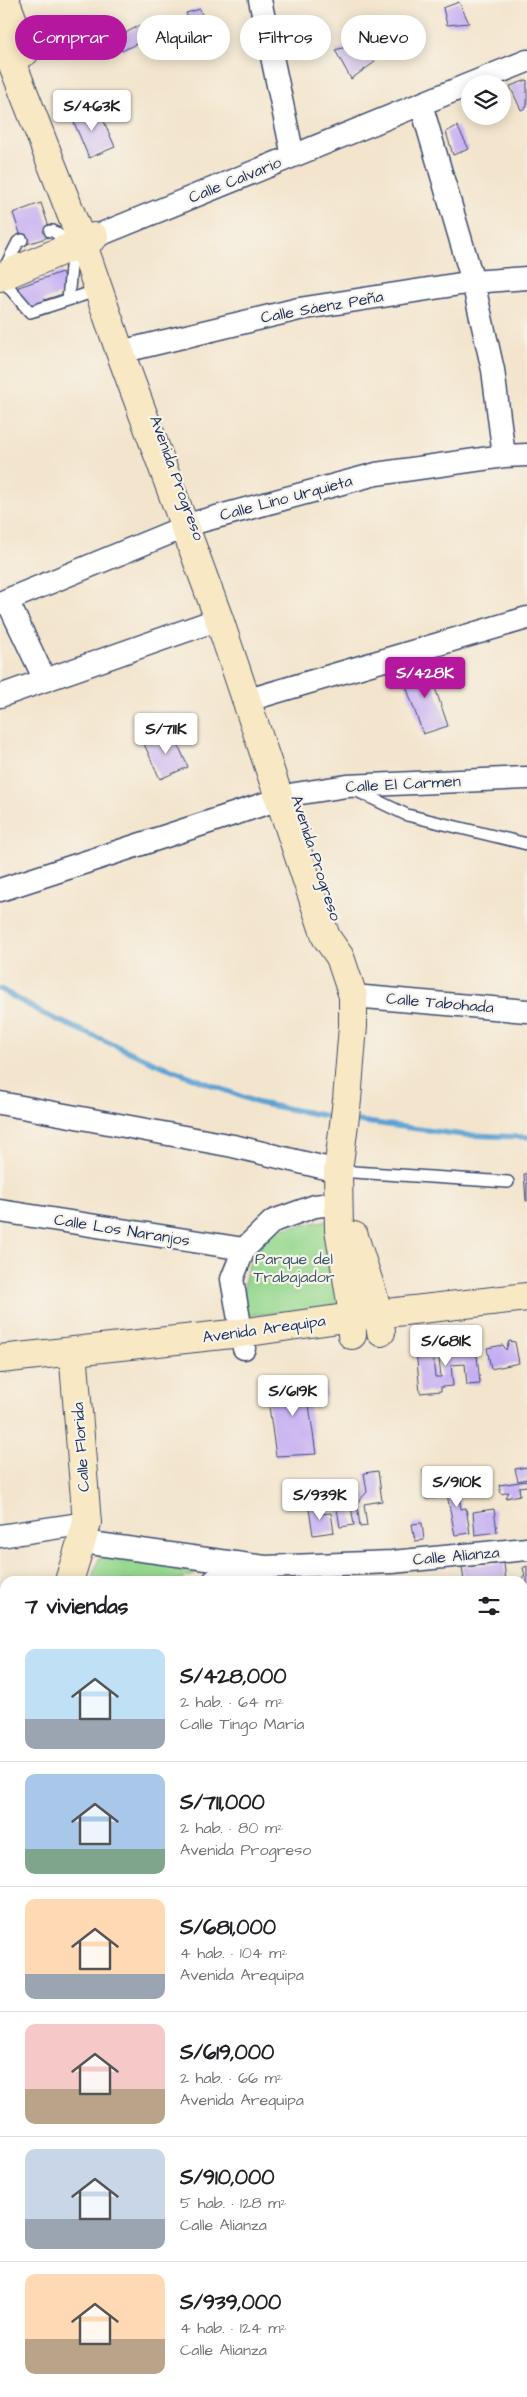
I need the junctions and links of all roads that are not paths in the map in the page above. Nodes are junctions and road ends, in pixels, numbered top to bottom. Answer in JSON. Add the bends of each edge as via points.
{"nodes":[{"id":1,"x":260,"y":0,"type":"edge"},
{"id":2,"x":8,"y":2,"type":"edge"},
{"id":3,"x":0,"y":32,"type":"edge"},
{"id":4,"x":527,"y":61,"type":"edge"},
{"id":5,"x":492,"y":75,"type":"edge"},
{"id":6,"x":461,"y":88,"type":"edge"},
{"id":7,"x":421,"y":104,"type":"junction"},
{"id":8,"x":293,"y":156,"type":"junction"},
{"id":9,"x":71,"y":237,"type":"junction"},
{"id":10,"x":22,"y":240,"type":"dead end"},
{"id":11,"x":0,"y":277,"type":"edge"},
{"id":12,"x":527,"y":278,"type":"edge"},
{"id":13,"x":473,"y":282,"type":"junction"},
{"id":14,"x":99,"y":290,"type":"junction"},
{"id":15,"x":68,"y":300,"type":"junction"},
{"id":16,"x":124,"y":350,"type":"junction"},
{"id":17,"x":527,"y":455,"type":"edge"},
{"id":18,"x":504,"y":456,"type":"junction"},
{"id":19,"x":189,"y":525,"type":"junction"},
{"id":20,"x":4,"y":601,"type":"edge"},
{"id":21,"x":527,"y":618,"type":"edge"},
{"id":22,"x":219,"y":619,"type":"junction"},
{"id":23,"x":45,"y":680,"type":"junction"},
{"id":24,"x":0,"y":696,"type":"edge"},
{"id":25,"x":251,"y":700,"type":"junction"},
{"id":26,"x":527,"y":778,"type":"edge"},
{"id":27,"x":347,"y":786,"type":"junction"},
{"id":28,"x":288,"y":796,"type":"junction"},
{"id":29,"x":527,"y":844,"type":"edge"},
{"id":30,"x":0,"y":890,"type":"edge"},
{"id":31,"x":353,"y":996,"type":"junction"},
{"id":32,"x":527,"y":1011,"type":"edge"},
{"id":33,"x":0,"y":1103,"type":"edge"},
{"id":34,"x":338,"y":1166,"type":"junction"},
{"id":35,"x":508,"y":1182,"type":"dead end"},
{"id":36,"x":339,"y":1203,"type":"junction"},
{"id":37,"x":0,"y":1211,"type":"edge"},
{"id":38,"x":244,"y":1250,"type":"junction"},
{"id":39,"x":527,"y":1297,"type":"edge"},
{"id":40,"x":527,"y":1315,"type":"edge"},
{"id":41,"x":380,"y":1323,"type":"junction"},
{"id":42,"x":352,"y":1326,"type":"junction"},
{"id":43,"x":242,"y":1340,"type":"junction"},
{"id":44,"x":0,"y":1359,"type":"edge"},
{"id":45,"x":74,"y":1359,"type":"junction"},
{"id":46,"x":0,"y":1375,"type":"edge"},
{"id":47,"x":85,"y":1532,"type":"junction"},
{"id":48,"x":0,"y":1536,"type":"edge"},
{"id":49,"x":527,"y":1549,"type":"edge"},
{"id":50,"x":265,"y":1567,"type":"junction"},
{"id":51,"x":396,"y":1572,"type":"edge"},
{"id":52,"x":71,"y":1576,"type":"edge"},
{"id":53,"x":232,"y":1576,"type":"edge"}],
"edges":[{"from":1,"to":8,"type":"street"},
{"from":2,"to":9,"type":"main road","name":"Avenida Progreso"},
{"from":3,"to":9,"type":"main road","name":"Avenida Progreso","via":[[70,209]]},
{"from":4,"to":5,"type":"street","name":"Calle Calvario"},
{"from":6,"to":7,"type":"street","name":"Calle Calvario"},
{"from":7,"to":8,"type":"street","name":"Calle Calvario"},
{"from":7,"to":13,"type":"street"},
{"from":8,"to":9,"type":"street","name":"Calle Calvario"},
{"from":9,"to":11,"type":"main road","name":"Calle Calvario"},
{"from":9,"to":14,"type":"main road","name":"Avenida Progreso"},
{"from":9,"to":15,"type":"lane"},
{"from":9,"to":16,"type":"main road","name":"Avenida Progreso"},
{"from":10,"to":11,"type":"lane"},
{"from":11,"to":15,"type":"lane","via":[[30,312]]},
{"from":12,"to":13,"type":"street","name":"Calle Sáenz Peña"},
{"from":13,"to":16,"type":"street","name":"Calle Sáenz Peña","via":[[299,309]]},
{"from":13,"to":18,"type":"street","via":[[493,370]]},
{"from":14,"to":15,"type":"lane"},
{"from":14,"to":16,"type":"main road","name":"Avenida Progreso"},
{"from":16,"to":19,"type":"main road","name":"Avenida Progreso"},
{"from":17,"to":18,"type":"street","name":"Calle Lino Urquieta"},
{"from":18,"to":19,"type":"street","name":"Calle Lino Urquieta","via":[[376,474]]},
{"from":19,"to":20,"type":"street","name":"Calle Lino Urquieta"},
{"from":19,"to":22,"type":"main road","name":"Avenida Progreso"},
{"from":19,"to":25,"type":"main road","name":"Avenida Progreso"},
{"from":20,"to":23,"type":"street"},
{"from":21,"to":25,"type":"street"},
{"from":22,"to":23,"type":"street"},
{"from":22,"to":25,"type":"main road","name":"Avenida Progreso"},
{"from":23,"to":24,"type":"street"},
{"from":25,"to":28,"type":"main road","name":"Avenida Progreso"},
{"from":26,"to":27,"type":"street","name":"Calle El Carmen"},
{"from":27,"to":28,"type":"street","name":"Calle El Carmen"},
{"from":27,"to":29,"type":"lane","via":[[407,815]]},
{"from":28,"to":30,"type":"street","name":"Calle El Carmen"},
{"from":28,"to":31,"type":"main road","name":"Avenida Progreso","via":[[341,934],[340,956]]},
{"from":31,"to":32,"type":"street","name":"Calle Tabohada"},
{"from":31,"to":34,"type":"main road","name":"Avenida Progreso","via":[[347,1100]]},
{"from":33,"to":34,"type":"street"},
{"from":34,"to":35,"type":"lane"},
{"from":34,"to":36,"type":"main road","name":"Avenida Progreso"},
{"from":36,"to":38,"type":"street","via":[[315,1206],[273,1221]]},
{"from":36,"to":41,"type":"main road","name":"Avenida Progreso","via":[[349,1223]]},
{"from":36,"to":42,"type":"main road","name":"Avenida Progreso","via":[[339,1229]]},
{"from":37,"to":38,"type":"street","name":"Calle Los Naranjos"},
{"from":38,"to":43,"type":"street","via":[[232,1279]]},
{"from":39,"to":41,"type":"main road","name":"Avenida Arequipa"},
{"from":40,"to":41,"type":"main road","name":"Avenida Arequipa"},
{"from":41,"to":42,"type":"main road","name":"Avenida Arequipa"},
{"from":42,"to":43,"type":"main road","name":"Avenida Arequipa"},
{"from":43,"to":45,"type":"main road","name":"Avenida Arequipa"},
{"from":44,"to":45,"type":"main road","name":"Avenida Arequipa"},
{"from":45,"to":46,"type":"main road","name":"Avenida Arequipa"},
{"from":45,"to":47,"type":"main road","name":"Calle Florida"},
{"from":47,"to":48,"type":"street","name":"Calle Alianza"},
{"from":47,"to":50,"type":"street","name":"Calle Alianza"},
{"from":47,"to":52,"type":"main road"},
{"from":49,"to":51,"type":"street","name":"Calle Alianza"},
{"from":50,"to":51,"type":"street","name":"Calle Alianza"},
{"from":50,"to":53,"type":"street","name":"Calle Alianza"}]}
